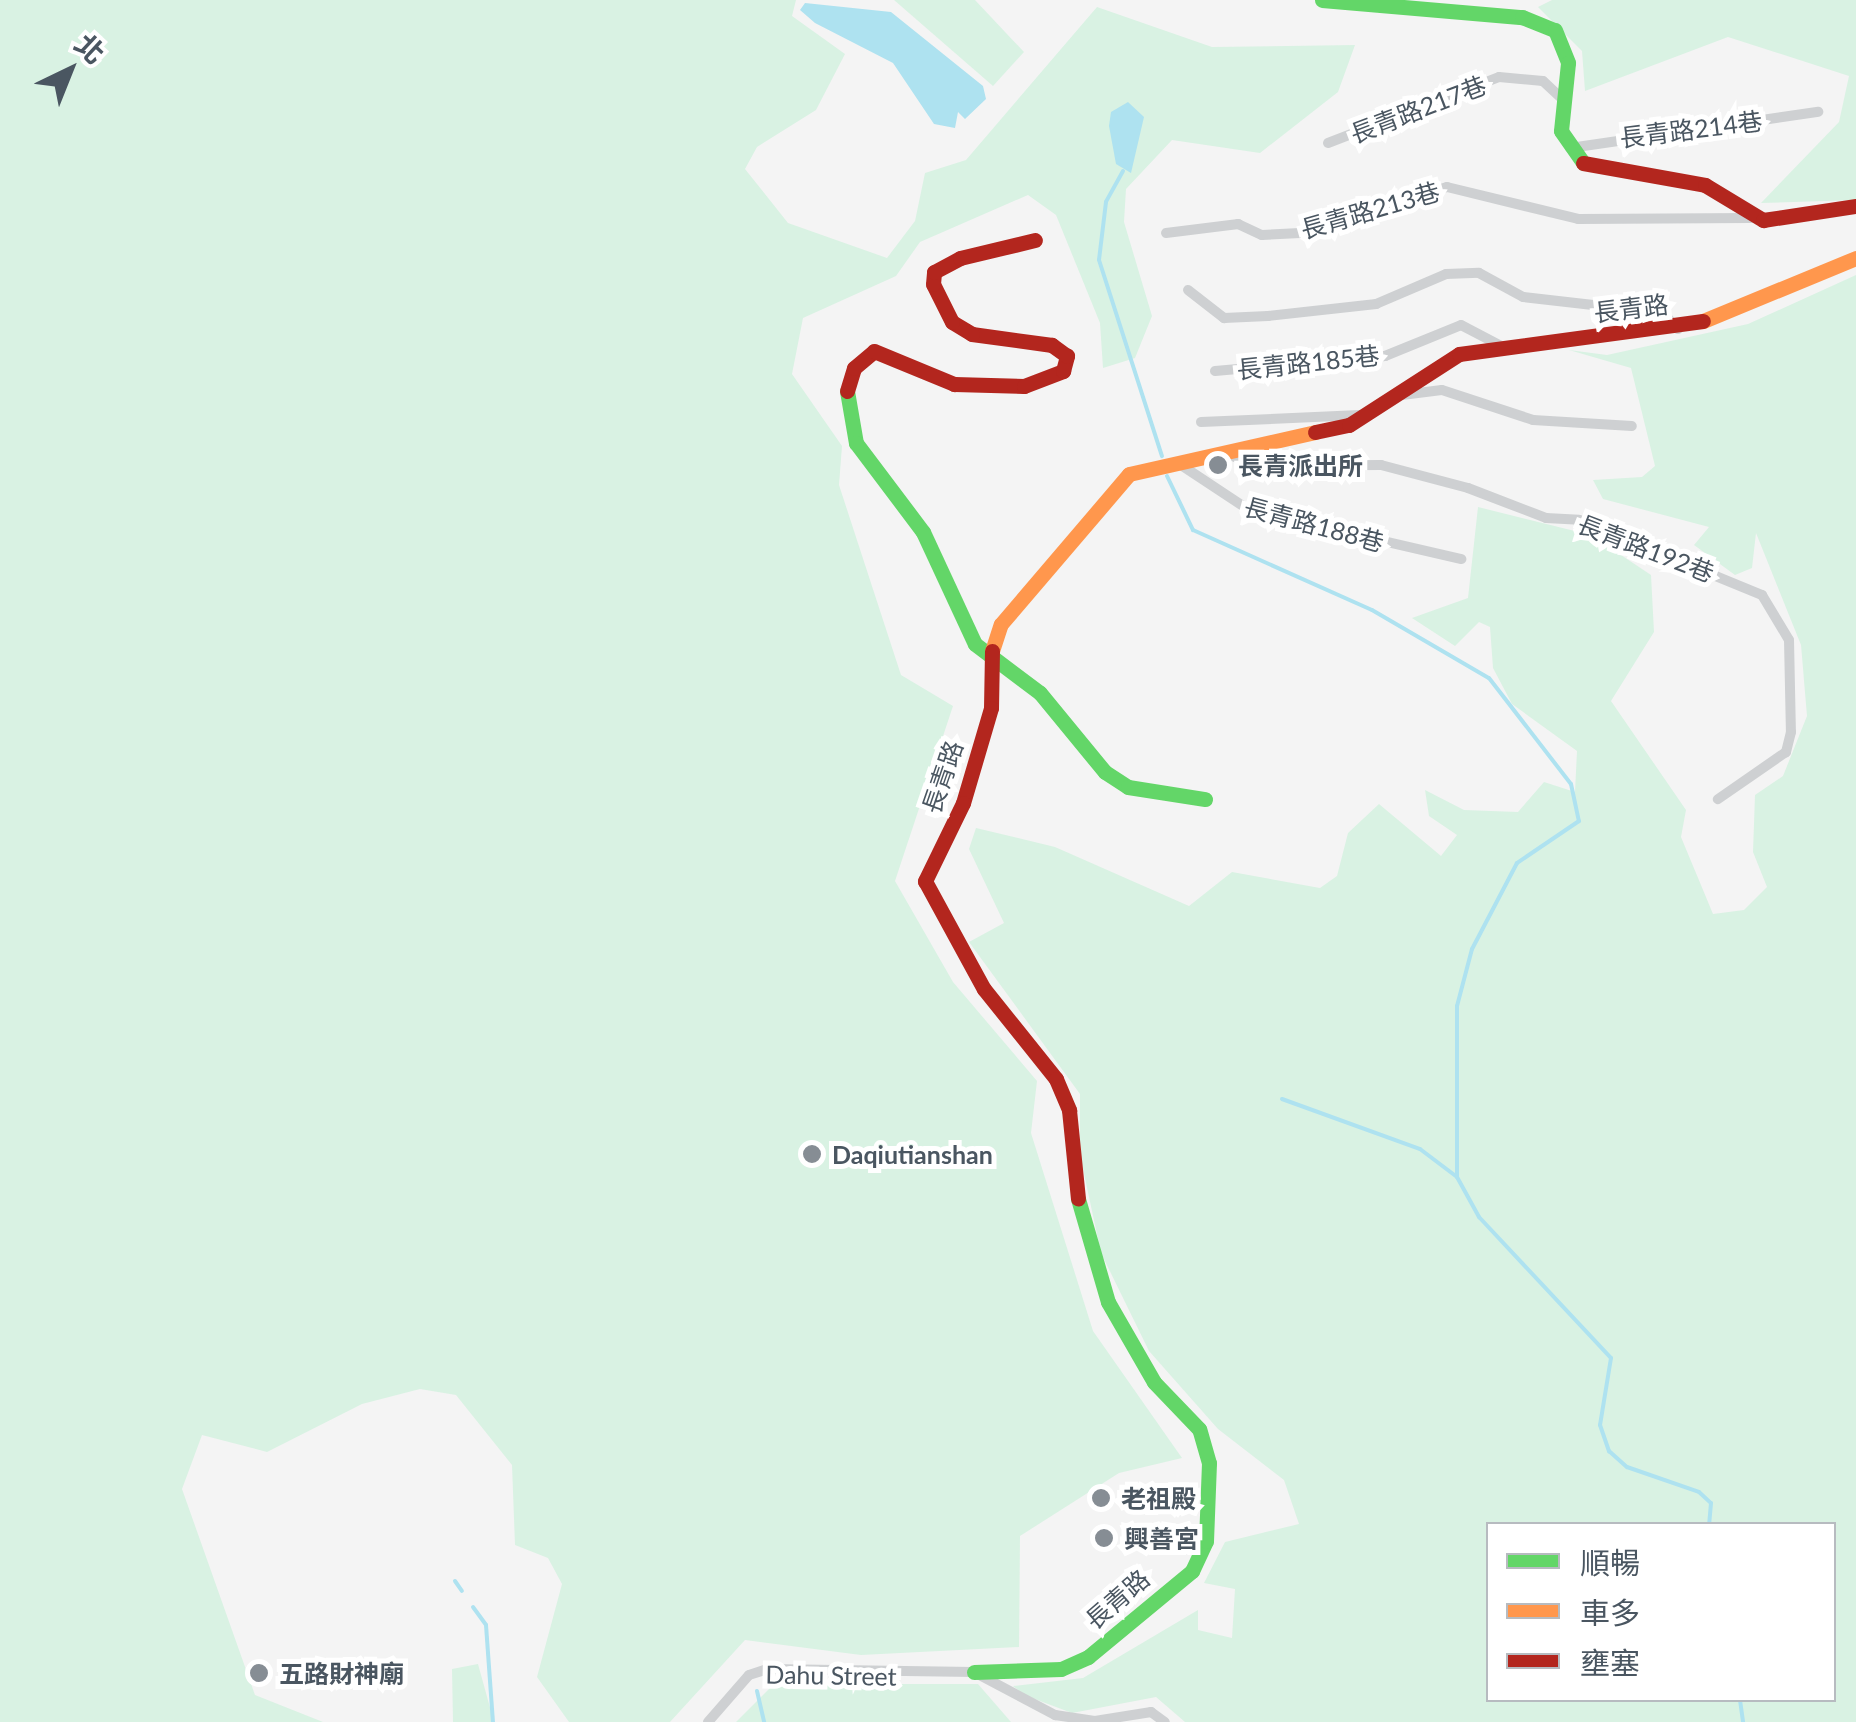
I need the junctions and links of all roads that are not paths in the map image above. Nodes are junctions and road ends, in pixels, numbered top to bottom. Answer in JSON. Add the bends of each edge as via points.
{"nodes":[{"id":1,"x":1322,"y":0,"type":"edge"},
{"id":2,"x":1560,"y":98,"type":"junction"},
{"id":3,"x":1818,"y":112,"type":"dead end"},
{"id":4,"x":1328,"y":143,"type":"dead end"},
{"id":5,"x":1565,"y":150,"type":"junction"},
{"id":6,"x":1856,"y":206,"type":"edge"},
{"id":7,"x":1751,"y":218,"type":"junction"},
{"id":8,"x":1166,"y":233,"type":"dead end"},
{"id":9,"x":1035,"y":240,"type":"dead end"},
{"id":10,"x":1856,"y":258,"type":"edge"},
{"id":11,"x":1188,"y":290,"type":"dead end"},
{"id":12,"x":1678,"y":329,"type":"junction"},
{"id":13,"x":1508,"y":350,"type":"junction"},
{"id":14,"x":1215,"y":372,"type":"dead end"},
{"id":15,"x":1388,"y":396,"type":"junction"},
{"id":16,"x":1362,"y":414,"type":"junction"},
{"id":17,"x":1201,"y":422,"type":"dead end"},
{"id":18,"x":1632,"y":426,"type":"dead end"},
{"id":19,"x":1228,"y":454,"type":"junction"},
{"id":20,"x":1178,"y":463,"type":"junction"},
{"id":21,"x":1461,"y":559,"type":"dead end"},
{"id":22,"x":990,"y":658,"type":"junction"},
{"id":23,"x":1205,"y":799,"type":"dead end"},
{"id":24,"x":1718,"y":799,"type":"dead end"},
{"id":25,"x":974,"y":1672,"type":"junction"},
{"id":26,"x":708,"y":1722,"type":"edge"},
{"id":27,"x":1165,"y":1722,"type":"edge"}],
"edges":[{"from":1,"to":2,"type":"street","via":[[1522,17],[1555,30],[1568,63]]},
{"from":2,"to":4,"type":"street","name":"長青路217巷","via":[[1543,81],[1499,77]]},
{"from":2,"to":5,"type":"street"},
{"from":3,"to":5,"type":"street","name":"長青路214巷"},
{"from":5,"to":7,"type":"street","via":[[1599,167],[1705,185]]},
{"from":6,"to":7,"type":"street","via":[[1792,221]]},
{"from":7,"to":8,"type":"street","name":"長青路213巷","via":[[1578,218],[1447,187],[1300,232],[1262,234],[1238,224]]},
{"from":9,"to":22,"type":"street","via":[[960,258],[934,272],[933,284],[952,322],[972,334],[1052,345],[1067,356],[1052,381],[954,384],[874,351],[854,368],[845,399],[856,442],[923,532]]},
{"from":10,"to":12,"type":"street","name":"長青路"},
{"from":11,"to":12,"type":"street","via":[[1224,318],[1268,316],[1376,304],[1446,274],[1479,273],[1523,297],[1663,314]]},
{"from":12,"to":13,"type":"street","name":"長青路"},
{"from":13,"to":14,"type":"street","name":"長青路185巷","via":[[1460,325],[1385,356]]},
{"from":13,"to":15,"type":"street","name":"長青路","via":[[1451,356]]},
{"from":15,"to":16,"type":"street","name":"長青路"},
{"from":15,"to":18,"type":"street","via":[[1442,390],[1533,420]]},
{"from":16,"to":17,"type":"street"},
{"from":16,"to":19,"type":"street","name":"長青路","via":[[1313,436]]},
{"from":19,"to":20,"type":"street","name":"長青路"},
{"from":19,"to":24,"type":"street","name":"長青路192巷","via":[[1254,466],[1382,466],[1468,488],[1546,518],[1580,520],[1762,596],[1789,640],[1789,742]]},
{"from":20,"to":21,"type":"street","name":"長青路188巷","via":[[1249,510]]},
{"from":20,"to":22,"type":"street","name":"長青路","via":[[1129,474],[1106,494],[1001,624]]},
{"from":22,"to":23,"type":"street","via":[[1040,694],[1082,751],[1128,787]]},
{"from":22,"to":25,"type":"street","name":"長青路","via":[[991,708],[964,803],[925,882],[984,989],[1056,1079],[1068,1110],[1070,1170],[1108,1302],[1154,1382],[1199,1429],[1209,1462],[1206,1540],[1192,1571],[1088,1657],[1061,1669]]},
{"from":25,"to":26,"type":"street","name":"Dahu Street","via":[[768,1668],[750,1675]]},
{"from":25,"to":27,"type":"street","via":[[1055,1715],[1095,1721],[1151,1712]]}]}
